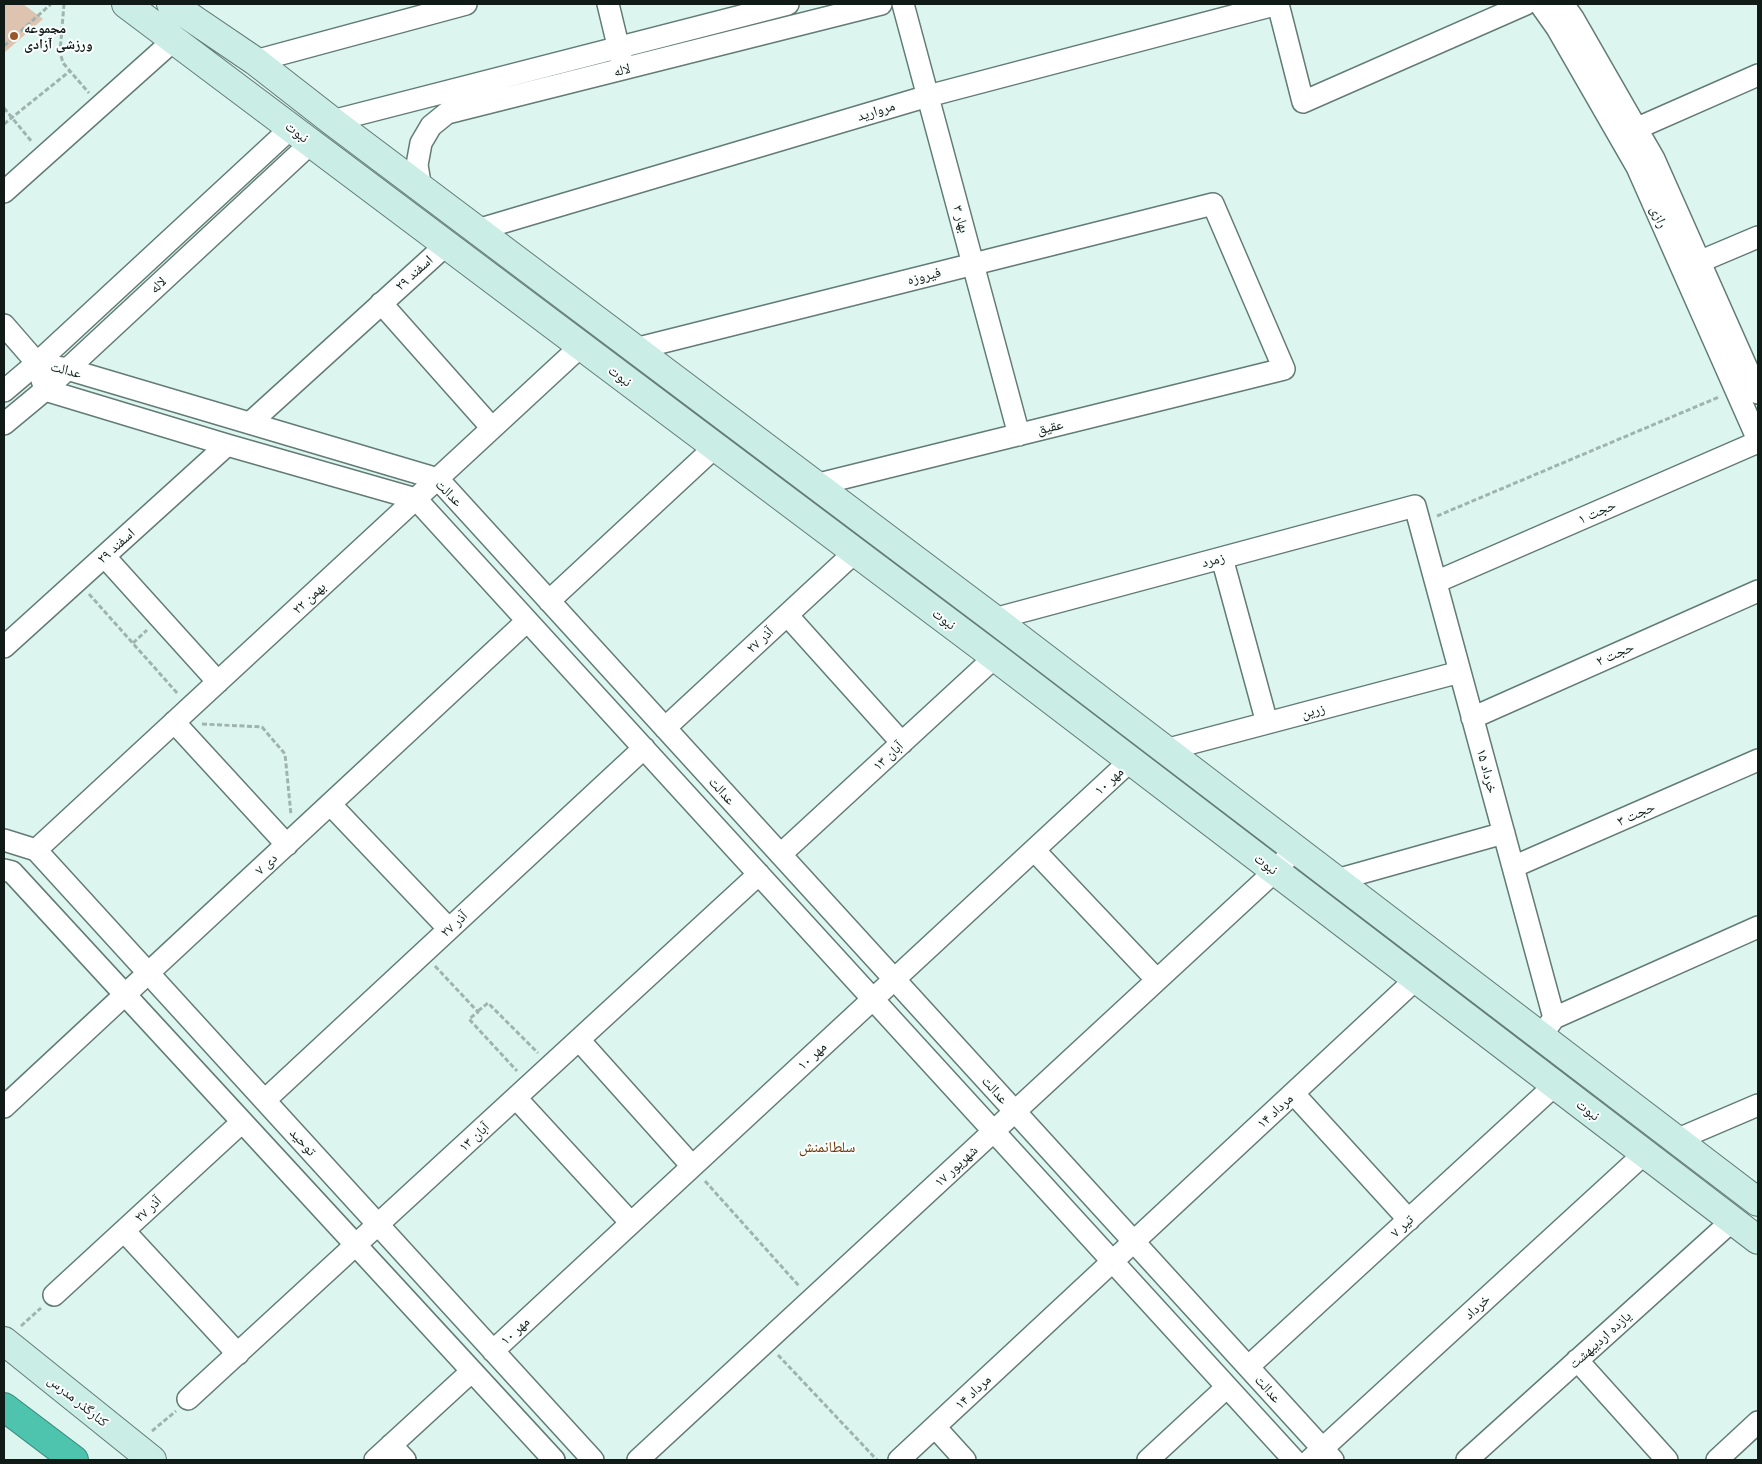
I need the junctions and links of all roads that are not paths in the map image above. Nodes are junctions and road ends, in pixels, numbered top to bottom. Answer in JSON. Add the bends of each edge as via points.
{"nodes":[{"id":1,"x":126,"y":4,"type":"edge"},
{"id":2,"x":171,"y":4,"type":"edge"},
{"id":3,"x":466,"y":4,"type":"edge"},
{"id":4,"x":608,"y":4,"type":"edge"},
{"id":5,"x":788,"y":4,"type":"edge"},
{"id":6,"x":880,"y":4,"type":"edge"},
{"id":7,"x":903,"y":4,"type":"edge"},
{"id":8,"x":1278,"y":4,"type":"edge"},
{"id":9,"x":1526,"y":4,"type":"edge"},
{"id":10,"x":1540,"y":4,"type":"edge"},
{"id":11,"x":1563,"y":4,"type":"edge"},
{"id":12,"x":174,"y":40,"type":"junction"},
{"id":13,"x":618,"y":48,"type":"junction"},
{"id":14,"x":255,"y":61,"type":"junction"},
{"id":15,"x":624,"y":69,"type":"junction"},
{"id":16,"x":1591,"y":69,"type":"junction"},
{"id":17,"x":1758,"y":74,"type":"edge"},
{"id":18,"x":287,"y":86,"type":"junction"},
{"id":19,"x":928,"y":96,"type":"junction"},
{"id":20,"x":266,"y":109,"type":"junction"},
{"id":21,"x":332,"y":121,"type":"junction"},
{"id":22,"x":1628,"y":132,"type":"junction"},
{"id":23,"x":301,"y":136,"type":"junction"},
{"id":24,"x":421,"y":189,"type":"junction"},
{"id":25,"x":4,"y":192,"type":"edge"},
{"id":26,"x":477,"y":230,"type":"junction"},
{"id":27,"x":1758,"y":237,"type":"edge"},
{"id":28,"x":446,"y":244,"type":"junction"},
{"id":29,"x":973,"y":264,"type":"junction"},
{"id":30,"x":1691,"y":266,"type":"junction"},
{"id":31,"x":381,"y":303,"type":"junction"},
{"id":32,"x":4,"y":325,"type":"edge"},
{"id":33,"x":581,"y":346,"type":"junction"},
{"id":34,"x":635,"y":349,"type":"junction"},
{"id":35,"x":37,"y":363,"type":"junction"},
{"id":36,"x":67,"y":369,"type":"junction"},
{"id":37,"x":1284,"y":369,"type":"joint"},
{"id":38,"x":46,"y":390,"type":"junction"},
{"id":39,"x":4,"y":391,"type":"edge"},
{"id":40,"x":1758,"y":392,"type":"edge"},
{"id":41,"x":250,"y":423,"type":"junction"},
{"id":42,"x":4,"y":424,"type":"edge"},
{"id":43,"x":492,"y":428,"type":"junction"},
{"id":44,"x":1756,"y":430,"type":"edge"},
{"id":45,"x":1019,"y":435,"type":"junction"},
{"id":46,"x":227,"y":445,"type":"junction"},
{"id":47,"x":715,"y":447,"type":"junction"},
{"id":48,"x":438,"y":478,"type":"junction"},
{"id":49,"x":816,"y":485,"type":"junction"},
{"id":50,"x":416,"y":499,"type":"junction"},
{"id":51,"x":1420,"y":523,"type":"joint"},
{"id":52,"x":855,"y":552,"type":"junction"},
{"id":53,"x":105,"y":557,"type":"junction"},
{"id":54,"x":1222,"y":558,"type":"junction"},
{"id":55,"x":1436,"y":582,"type":"junction"},
{"id":56,"x":1758,"y":591,"type":"edge"},
{"id":57,"x":549,"y":600,"type":"junction"},
{"id":58,"x":787,"y":615,"type":"junction"},
{"id":59,"x":994,"y":619,"type":"junction"},
{"id":60,"x":527,"y":621,"type":"junction"},
{"id":61,"x":4,"y":647,"type":"edge"},
{"id":62,"x":995,"y":658,"type":"junction"},
{"id":63,"x":1460,"y":672,"type":"junction"},
{"id":64,"x":218,"y":682,"type":"junction"},
{"id":65,"x":1472,"y":718,"type":"junction"},
{"id":66,"x":174,"y":722,"type":"junction"},
{"id":67,"x":1267,"y":723,"type":"junction"},
{"id":68,"x":665,"y":728,"type":"junction"},
{"id":69,"x":902,"y":743,"type":"junction"},
{"id":70,"x":644,"y":748,"type":"junction"},
{"id":71,"x":1165,"y":750,"type":"junction"},
{"id":72,"x":1758,"y":760,"type":"edge"},
{"id":73,"x":1130,"y":761,"type":"junction"},
{"id":74,"x":330,"y":804,"type":"junction"},
{"id":75,"x":1504,"y":833,"type":"junction"},
{"id":76,"x":4,"y":840,"type":"edge"},
{"id":77,"x":290,"y":841,"type":"junction"},
{"id":78,"x":1295,"y":849,"type":"junction"},
{"id":79,"x":36,"y":850,"type":"junction"},
{"id":80,"x":1034,"y":850,"type":"junction"},
{"id":81,"x":781,"y":854,"type":"junction"},
{"id":82,"x":1513,"y":867,"type":"junction"},
{"id":83,"x":1275,"y":871,"type":"junction"},
{"id":84,"x":6,"y":874,"type":"edge"},
{"id":85,"x":759,"y":874,"type":"junction"},
{"id":86,"x":1336,"y":880,"type":"junction"},
{"id":87,"x":1758,"y":927,"type":"edge"},
{"id":88,"x":449,"y":929,"type":"junction"},
{"id":89,"x":149,"y":973,"type":"junction"},
{"id":90,"x":894,"y":979,"type":"junction"},
{"id":91,"x":1416,"y":979,"type":"junction"},
{"id":92,"x":1157,"y":980,"type":"junction"},
{"id":93,"x":125,"y":995,"type":"junction"},
{"id":94,"x":873,"y":999,"type":"junction"},
{"id":95,"x":1548,"y":1028,"type":"junction"},
{"id":96,"x":579,"y":1040,"type":"junction"},
{"id":97,"x":1555,"y":1085,"type":"junction"},
{"id":98,"x":523,"y":1091,"type":"junction"},
{"id":99,"x":1294,"y":1094,"type":"junction"},
{"id":100,"x":265,"y":1100,"type":"junction"},
{"id":101,"x":5,"y":1103,"type":"edge"},
{"id":102,"x":1758,"y":1105,"type":"edge"},
{"id":103,"x":1015,"y":1111,"type":"junction"},
{"id":104,"x":242,"y":1122,"type":"junction"},
{"id":105,"x":993,"y":1131,"type":"junction"},
{"id":106,"x":1676,"y":1140,"type":"junction"},
{"id":107,"x":1644,"y":1153,"type":"junction"},
{"id":108,"x":692,"y":1166,"type":"junction"},
{"id":109,"x":1758,"y":1202,"type":"edge"},
{"id":110,"x":1409,"y":1220,"type":"junction"},
{"id":111,"x":1732,"y":1220,"type":"junction"},
{"id":112,"x":631,"y":1223,"type":"junction"},
{"id":113,"x":378,"y":1225,"type":"junction"},
{"id":114,"x":124,"y":1230,"type":"junction"},
{"id":115,"x":1758,"y":1240,"type":"edge"},
{"id":116,"x":1134,"y":1242,"type":"junction"},
{"id":117,"x":356,"y":1245,"type":"junction"},
{"id":118,"x":1113,"y":1262,"type":"junction"},
{"id":119,"x":54,"y":1296,"type":"road end"},
{"id":120,"x":4,"y":1342,"type":"edge"},
{"id":121,"x":493,"y":1351,"type":"junction"},
{"id":122,"x":238,"y":1354,"type":"junction"},
{"id":123,"x":1577,"y":1360,"type":"junction"},
{"id":124,"x":1248,"y":1367,"type":"junction"},
{"id":125,"x":472,"y":1371,"type":"junction"},
{"id":126,"x":1227,"y":1387,"type":"junction"},
{"id":127,"x":188,"y":1399,"type":"road end"},
{"id":128,"x":4,"y":1407,"type":"edge"},
{"id":129,"x":1758,"y":1422,"type":"edge"},
{"id":130,"x":935,"y":1427,"type":"junction"},
{"id":131,"x":398,"y":1453,"type":"edge"},
{"id":132,"x":143,"y":1454,"type":"edge"},
{"id":133,"x":1322,"y":1456,"type":"edge"},
{"id":134,"x":74,"y":1460,"type":"edge"},
{"id":135,"x":375,"y":1460,"type":"edge"},
{"id":136,"x":554,"y":1460,"type":"edge"},
{"id":137,"x":593,"y":1460,"type":"edge"},
{"id":138,"x":638,"y":1460,"type":"edge"},
{"id":139,"x":900,"y":1460,"type":"edge"},
{"id":140,"x":965,"y":1460,"type":"edge"},
{"id":141,"x":1148,"y":1460,"type":"edge"},
{"id":142,"x":1294,"y":1460,"type":"edge"},
{"id":143,"x":1467,"y":1460,"type":"edge"},
{"id":144,"x":1667,"y":1460,"type":"edge"},
{"id":145,"x":1717,"y":1460,"type":"edge"}],
"edges":[{"from":1,"to":12,"type":"street","name":"نبوت"},
{"from":2,"to":14,"type":"street"},
{"from":3,"to":14,"type":"street"},
{"from":4,"to":13,"type":"street"},
{"from":5,"to":13,"type":"street","name":"لاله"},
{"from":6,"to":15,"type":"street","name":"لاله"},
{"from":7,"to":19,"type":"street","name":"بهار ۳"},
{"from":8,"to":9,"type":"street","via":[[1303,102]]},
{"from":8,"to":19,"type":"street","name":"مروارید"},
{"from":10,"to":16,"type":"street","name":"رازی"},
{"from":11,"to":16,"type":"street","name":"رازی"},
{"from":12,"to":20,"type":"street","name":"نبوت"},
{"from":12,"to":25,"type":"street"},
{"from":13,"to":15,"type":"street"},
{"from":13,"to":21,"type":"street","name":"لاله"},
{"from":14,"to":18,"type":"street"},
{"from":15,"to":24,"type":"street","name":"لاله","via":[[447,113],[431,126],[422,143],[417,165]]},
{"from":16,"to":22,"type":"street","name":"رازی"},
{"from":17,"to":22,"type":"street"},
{"from":18,"to":20,"type":"street","via":[[288,96],[284,104],[275,110]]},
{"from":18,"to":21,"type":"street"},
{"from":19,"to":26,"type":"street","name":"مروارید"},
{"from":19,"to":29,"type":"street","name":"بهار ۳"},
{"from":20,"to":23,"type":"street","name":"نبوت"},
{"from":21,"to":23,"type":"street"},
{"from":21,"to":24,"type":"street"},
{"from":22,"to":30,"type":"street","name":"رازی","via":[[1637,167]]},
{"from":23,"to":28,"type":"street","name":"نبوت"},
{"from":23,"to":35,"type":"street","name":"لاله"},
{"from":23,"to":36,"type":"street","name":"لاله"},
{"from":24,"to":26,"type":"street"},
{"from":26,"to":34,"type":"street"},
{"from":27,"to":30,"type":"street"},
{"from":28,"to":31,"type":"street","name":"۲۹ اسفند"},
{"from":28,"to":33,"type":"street","name":"نبوت"},
{"from":29,"to":34,"type":"street","name":"فیروزه"},
{"from":29,"to":37,"type":"street","name":"فیروزه","via":[[1213,204]]},
{"from":29,"to":45,"type":"street","name":"بهار ۳"},
{"from":30,"to":40,"type":"street","name":"رازی"},
{"from":30,"to":44,"type":"street","name":"رازی","via":[[1736,390]]},
{"from":31,"to":41,"type":"street","name":"۲۹ اسفند"},
{"from":31,"to":43,"type":"street"},
{"from":32,"to":35,"type":"street"},
{"from":33,"to":43,"type":"street","name":"۲۲ بهمن"},
{"from":33,"to":47,"type":"street","name":"نبوت"},
{"from":34,"to":49,"type":"street"},
{"from":35,"to":36,"type":"street","name":"عدالت"},
{"from":35,"to":38,"type":"street","name":"عدالت"},
{"from":35,"to":39,"type":"street","name":"لاله"},
{"from":36,"to":38,"type":"street","name":"لاله"},
{"from":36,"to":41,"type":"street","name":"عدالت"},
{"from":37,"to":45,"type":"street","name":"عقیق"},
{"from":38,"to":42,"type":"street","name":"لاله"},
{"from":38,"to":46,"type":"street","name":"عدالت"},
{"from":41,"to":48,"type":"street","name":"عدالت"},
{"from":43,"to":48,"type":"street","name":"۲۲ بهمن"},
{"from":44,"to":55,"type":"street","name":"حجت ۱"},
{"from":45,"to":49,"type":"street","name":"عقیق"},
{"from":46,"to":50,"type":"street","name":"عدالت"},
{"from":46,"to":53,"type":"street","name":"۲۹ اسفند"},
{"from":47,"to":52,"type":"street","name":"نبوت"},
{"from":47,"to":57,"type":"street"},
{"from":48,"to":50,"type":"street","name":"۲۲ بهمن"},
{"from":48,"to":57,"type":"street","name":"عدالت"},
{"from":49,"to":59,"type":"street"},
{"from":50,"to":60,"type":"street","name":"عدالت"},
{"from":50,"to":64,"type":"street","name":"۲۲ بهمن"},
{"from":51,"to":54,"type":"street","name":"زمرد","via":[[1415,506]]},
{"from":51,"to":55,"type":"street","name":"۱۵ خرداد"},
{"from":52,"to":58,"type":"street","name":"۲۷ آذر"},
{"from":52,"to":62,"type":"street","name":"نبوت"},
{"from":53,"to":61,"type":"street","name":"۲۹ اسفند"},
{"from":53,"to":64,"type":"street"},
{"from":54,"to":59,"type":"street","name":"زمرد"},
{"from":54,"to":67,"type":"street"},
{"from":55,"to":63,"type":"street","name":"۱۵ خرداد"},
{"from":56,"to":65,"type":"street","name":"حجت ۲"},
{"from":57,"to":68,"type":"street","name":"عدالت"},
{"from":58,"to":68,"type":"street","name":"۲۷ آذر"},
{"from":58,"to":69,"type":"street"},
{"from":59,"to":71,"type":"street"},
{"from":60,"to":70,"type":"street","name":"عدالت"},
{"from":60,"to":74,"type":"street","name":"۷ دی"},
{"from":62,"to":69,"type":"street","name":"۱۳ آبان"},
{"from":62,"to":73,"type":"street","name":"نبوت"},
{"from":63,"to":65,"type":"street","name":"۱۵ خرداد"},
{"from":63,"to":67,"type":"street","name":"زرین"},
{"from":64,"to":66,"type":"street","name":"۲۲ بهمن"},
{"from":65,"to":75,"type":"street","name":"۱۵ خرداد"},
{"from":66,"to":77,"type":"street"},
{"from":66,"to":79,"type":"street","name":"۲۲ بهمن"},
{"from":67,"to":71,"type":"street","name":"زرین"},
{"from":68,"to":81,"type":"street","name":"عدالت"},
{"from":69,"to":81,"type":"street","name":"۱۳ آبان"},
{"from":70,"to":85,"type":"street","name":"عدالت"},
{"from":70,"to":88,"type":"street","name":"۲۷ آذر"},
{"from":71,"to":78,"type":"street"},
{"from":72,"to":82,"type":"street","name":"حجت ۳"},
{"from":73,"to":80,"type":"street","name":"۱۰ مهر"},
{"from":73,"to":83,"type":"street","name":"نبوت"},
{"from":74,"to":77,"type":"street","name":"۷ دی"},
{"from":74,"to":88,"type":"street"},
{"from":75,"to":82,"type":"street","name":"۱۵ خرداد"},
{"from":75,"to":86,"type":"street"},
{"from":76,"to":79,"type":"street"},
{"from":77,"to":89,"type":"street","name":"۷ دی"},
{"from":78,"to":83,"type":"street","name":"۱۷ شهریور"},
{"from":78,"to":86,"type":"street"},
{"from":79,"to":89,"type":"street","name":"توحید"},
{"from":80,"to":90,"type":"street","name":"۱۰ مهر"},
{"from":80,"to":92,"type":"street"},
{"from":81,"to":90,"type":"street","name":"عدالت"},
{"from":82,"to":95,"type":"street","name":"۱۵ خرداد"},
{"from":83,"to":91,"type":"street","name":"نبوت"},
{"from":83,"to":92,"type":"street","name":"۱۷ شهریور"},
{"from":84,"to":93,"type":"street"},
{"from":85,"to":94,"type":"street","name":"عدالت"},
{"from":85,"to":96,"type":"street","name":"۱۳ آبان"},
{"from":86,"to":95,"type":"street"},
{"from":87,"to":95,"type":"street"},
{"from":88,"to":100,"type":"street","name":"۲۷ آذر"},
{"from":89,"to":93,"type":"street","name":"۷ دی"},
{"from":89,"to":100,"type":"street","name":"توحید"},
{"from":90,"to":94,"type":"street","name":"۱۰ مهر"},
{"from":90,"to":103,"type":"street","name":"عدالت"},
{"from":91,"to":97,"type":"street","name":"نبوت"},
{"from":91,"to":99,"type":"street","name":"۱۴ مرداد"},
{"from":92,"to":103,"type":"street","name":"۱۷ شهریور"},
{"from":93,"to":101,"type":"street","name":"۷ دی"},
{"from":93,"to":104,"type":"street"},
{"from":94,"to":105,"type":"street","name":"عدالت"},
{"from":94,"to":108,"type":"street","name":"۱۰ مهر"},
{"from":95,"to":106,"type":"street"},
{"from":96,"to":98,"type":"street","name":"۱۳ آبان"},
{"from":96,"to":108,"type":"street"},
{"from":97,"to":107,"type":"street","name":"نبوت"},
{"from":97,"to":110,"type":"street","name":"۷ تیر"},
{"from":98,"to":112,"type":"street"},
{"from":98,"to":113,"type":"street","name":"۱۳ آبان"},
{"from":99,"to":110,"type":"street"},
{"from":99,"to":116,"type":"street","name":"۱۴ مرداد"},
{"from":100,"to":113,"type":"street","name":"توحید"},
{"from":102,"to":106,"type":"street"},
{"from":103,"to":105,"type":"street","name":"۱۷ شهریور"},
{"from":103,"to":116,"type":"street","name":"عدالت"},
{"from":104,"to":114,"type":"street","name":"۲۷ آذر"},
{"from":104,"to":117,"type":"street"},
{"from":105,"to":118,"type":"street","name":"عدالت"},
{"from":105,"to":138,"type":"street","name":"۱۷ شهریور"},
{"from":106,"to":109,"type":"street"},
{"from":107,"to":111,"type":"street","name":"نبوت"},
{"from":107,"to":133,"type":"street","name":"خرداد"},
{"from":108,"to":112,"type":"street","name":"۱۰ مهر"},
{"from":110,"to":124,"type":"street","name":"۷ تیر"},
{"from":111,"to":115,"type":"street","name":"نبوت"},
{"from":111,"to":123,"type":"street","name":"یازده اردیبهشت"},
{"from":112,"to":121,"type":"street","name":"۱۰ مهر"},
{"from":113,"to":117,"type":"street","name":"۱۳ آبان"},
{"from":113,"to":121,"type":"street","name":"توحید"},
{"from":114,"to":119,"type":"street","name":"۲۷ آذر"},
{"from":114,"to":122,"type":"street"},
{"from":116,"to":118,"type":"street","name":"۱۴ مرداد"},
{"from":116,"to":124,"type":"street","name":"عدالت"},
{"from":117,"to":122,"type":"street","name":"۱۳ آبان"},
{"from":117,"to":125,"type":"street"},
{"from":118,"to":126,"type":"street","name":"عدالت"},
{"from":118,"to":130,"type":"street","name":"۱۴ مرداد"},
{"from":120,"to":132,"type":"street","name":"کنارگذر مدرس"},
{"from":121,"to":137,"type":"street","name":"توحید"},
{"from":122,"to":127,"type":"street","name":"۱۳ آبان"},
{"from":123,"to":143,"type":"street","name":"یازده اردیبهشت"},
{"from":123,"to":144,"type":"street"},
{"from":124,"to":133,"type":"street","name":"عدالت"},
{"from":125,"to":131,"type":"street"},
{"from":125,"to":136,"type":"street"},
{"from":126,"to":141,"type":"street"},
{"from":126,"to":142,"type":"street","name":"عدالت"},
{"from":128,"to":134,"type":"highway"},
{"from":129,"to":145,"type":"street"},
{"from":130,"to":139,"type":"street","name":"۱۴ مرداد"},
{"from":130,"to":140,"type":"street"},
{"from":131,"to":135,"type":"street"}]}
